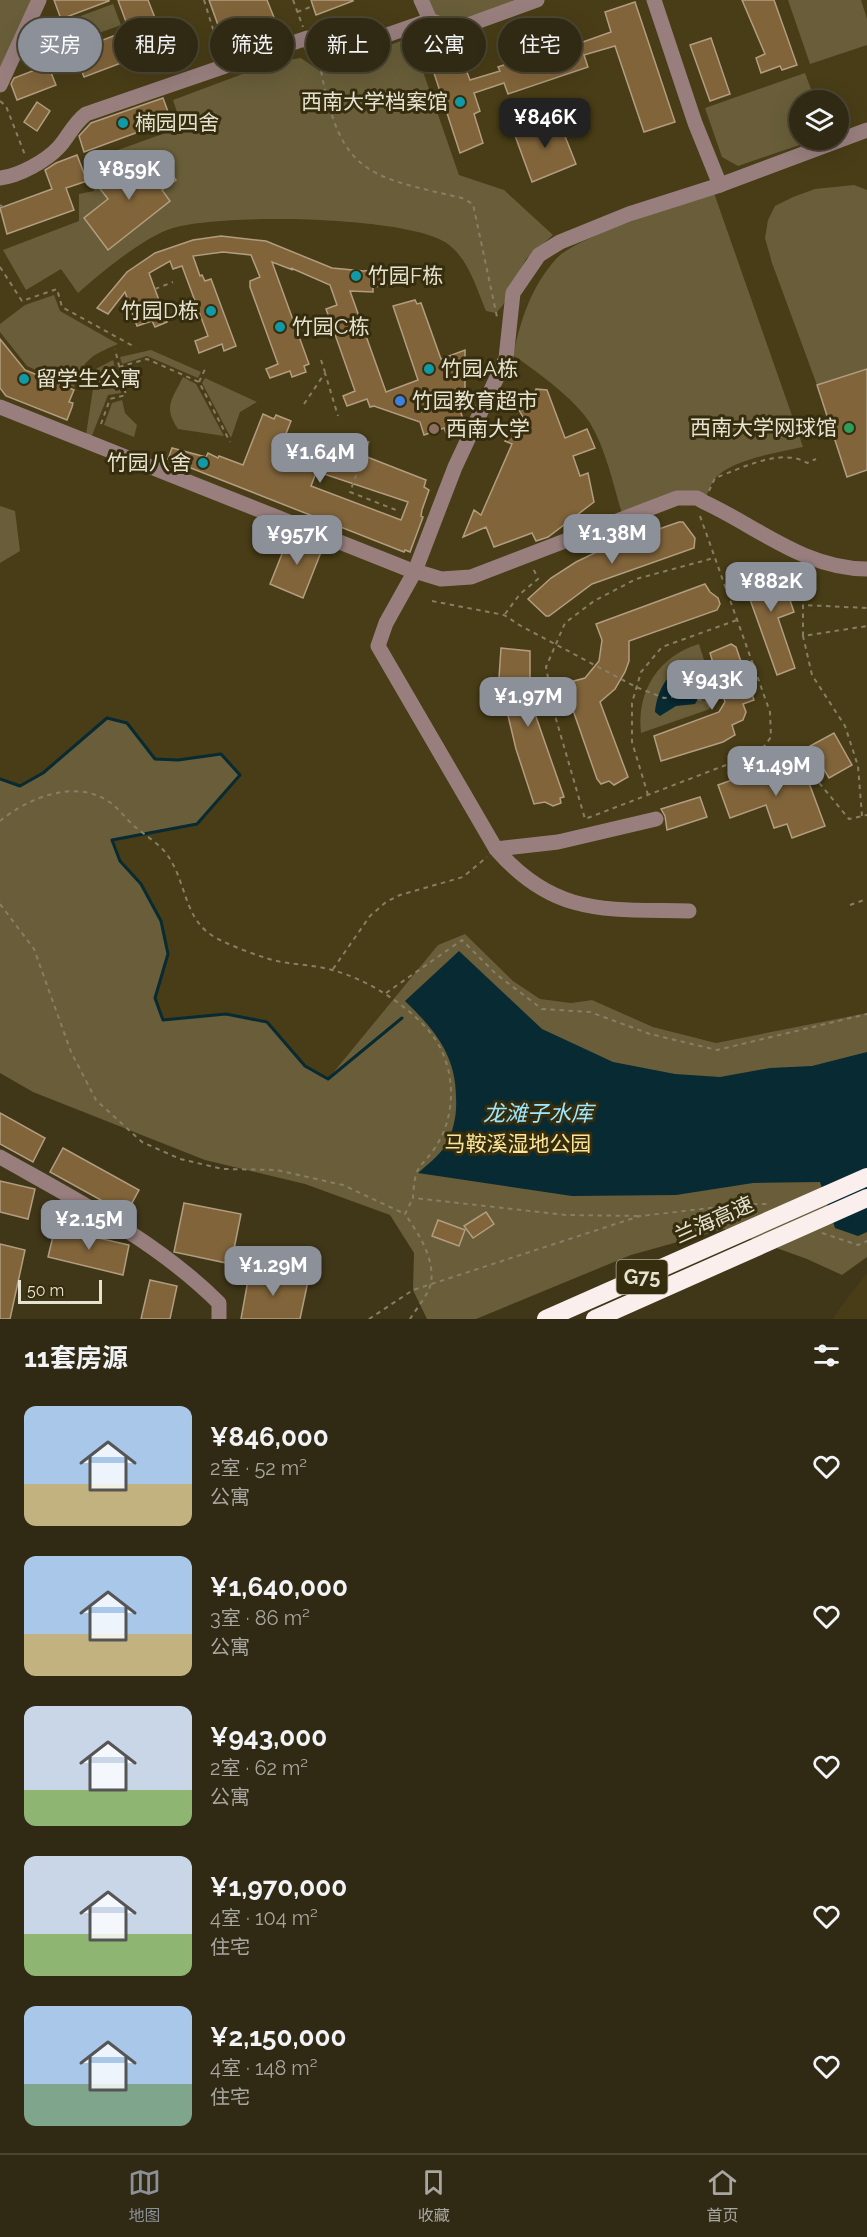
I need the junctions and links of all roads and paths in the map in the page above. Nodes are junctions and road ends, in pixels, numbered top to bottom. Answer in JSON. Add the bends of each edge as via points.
{"nodes":[{"id":1,"x":39,"y":0,"type":"edge"},
{"id":2,"x":204,"y":0,"type":"edge"},
{"id":3,"x":293,"y":0,"type":"edge"},
{"id":4,"x":421,"y":0,"type":"edge"},
{"id":5,"x":537,"y":0,"type":"edge"},
{"id":6,"x":654,"y":0,"type":"edge"},
{"id":7,"x":313,"y":6,"type":"dead end"},
{"id":8,"x":297,"y":12,"type":"junction"},
{"id":9,"x":429,"y":18,"type":"edge"},
{"id":10,"x":486,"y":18,"type":"edge"},
{"id":11,"x":210,"y":20,"type":"edge"},
{"id":12,"x":306,"y":35,"type":"edge"},
{"id":13,"x":210,"y":71,"type":"edge"},
{"id":14,"x":321,"y":72,"type":"edge"},
{"id":15,"x":0,"y":85,"type":"edge"},
{"id":16,"x":0,"y":101,"type":"edge"},
{"id":17,"x":867,"y":130,"type":"edge"},
{"id":18,"x":30,"y":166,"type":"junction"},
{"id":19,"x":0,"y":178,"type":"edge"},
{"id":20,"x":720,"y":185,"type":"junction"},
{"id":21,"x":0,"y":267,"type":"edge"},
{"id":22,"x":173,"y":282,"type":"dead end"},
{"id":23,"x":155,"y":289,"type":"dead end"},
{"id":24,"x":498,"y":324,"type":"dead end"},
{"id":25,"x":132,"y":346,"type":"dead end"},
{"id":26,"x":115,"y":349,"type":"dead end"},
{"id":27,"x":321,"y":360,"type":"dead end"},
{"id":28,"x":119,"y":367,"type":"junction"},
{"id":29,"x":206,"y":367,"type":"dead end"},
{"id":30,"x":325,"y":373,"type":"junction"},
{"id":31,"x":199,"y":382,"type":"junction"},
{"id":32,"x":304,"y":404,"type":"dead end"},
{"id":33,"x":0,"y":407,"type":"edge"},
{"id":34,"x":338,"y":416,"type":"dead end"},
{"id":35,"x":101,"y":423,"type":"dead end"},
{"id":36,"x":369,"y":441,"type":"dead end"},
{"id":37,"x":230,"y":442,"type":"dead end"},
{"id":38,"x":816,"y":459,"type":"dead end"},
{"id":39,"x":704,"y":502,"type":"junction"},
{"id":40,"x":396,"y":510,"type":"dead end"},
{"id":41,"x":700,"y":518,"type":"dead end"},
{"id":42,"x":714,"y":558,"type":"junction"},
{"id":43,"x":867,"y":569,"type":"edge"},
{"id":44,"x":415,"y":572,"type":"junction"},
{"id":45,"x":538,"y":579,"type":"dead end"},
{"id":46,"x":432,"y":601,"type":"dead end"},
{"id":47,"x":867,"y":608,"type":"edge"},
{"id":48,"x":504,"y":615,"type":"junction"},
{"id":49,"x":737,"y":620,"type":"junction"},
{"id":50,"x":867,"y":626,"type":"edge"},
{"id":51,"x":803,"y":636,"type":"junction"},
{"id":52,"x":555,"y":645,"type":"junction"},
{"id":53,"x":636,"y":687,"type":"junction"},
{"id":54,"x":718,"y":694,"type":"dead end"},
{"id":55,"x":708,"y":703,"type":"junction"},
{"id":56,"x":710,"y":709,"type":"dead end"},
{"id":57,"x":802,"y":762,"type":"dead end"},
{"id":58,"x":648,"y":795,"type":"junction"},
{"id":59,"x":867,"y":815,"type":"edge"},
{"id":60,"x":862,"y":816,"type":"junction"},
{"id":61,"x":656,"y":819,"type":"dead end"},
{"id":62,"x":0,"y":821,"type":"edge"},
{"id":63,"x":493,"y":844,"type":"junction"},
{"id":64,"x":867,"y":899,"type":"edge"},
{"id":65,"x":0,"y":904,"type":"edge"},
{"id":66,"x":850,"y":904,"type":"dead end"},
{"id":67,"x":689,"y":911,"type":"dead end"},
{"id":68,"x":332,"y":970,"type":"junction"},
{"id":69,"x":386,"y":993,"type":"junction"},
{"id":70,"x":867,"y":1014,"type":"edge"},
{"id":71,"x":0,"y":1157,"type":"edge"},
{"id":72,"x":867,"y":1177,"type":"edge"},
{"id":73,"x":413,"y":1198,"type":"junction"},
{"id":74,"x":867,"y":1198,"type":"edge"},
{"id":75,"x":771,"y":1205,"type":"dead end"},
{"id":76,"x":405,"y":1214,"type":"junction"},
{"id":77,"x":640,"y":1216,"type":"junction"},
{"id":78,"x":819,"y":1232,"type":"dead end"},
{"id":79,"x":867,"y":1241,"type":"edge"},
{"id":80,"x":431,"y":1284,"type":"junction"},
{"id":81,"x":219,"y":1319,"type":"edge"},
{"id":82,"x":369,"y":1319,"type":"edge"},
{"id":83,"x":410,"y":1319,"type":"edge"},
{"id":84,"x":546,"y":1319,"type":"edge"},
{"id":85,"x":595,"y":1319,"type":"edge"}],
"edges":[{"from":1,"to":15,"type":"lane"},
{"from":2,"to":11,"type":"path"},
{"from":3,"to":8,"type":"path"},
{"from":4,"to":9,"type":"lane"},
{"from":5,"to":10,"type":"lane"},
{"from":6,"to":20,"type":"lane"},
{"from":7,"to":8,"type":"path"},
{"from":8,"to":12,"type":"path"},
{"from":13,"to":18,"type":"lane","via":[[86,114],[73,125],[60,146]]},
{"from":14,"to":24,"type":"path","via":[[344,146],[361,165],[387,180],[473,204]]},
{"from":16,"to":18,"type":"path","via":[[6,106]]},
{"from":17,"to":20,"type":"lane"},
{"from":18,"to":19,"type":"lane"},
{"from":20,"to":44,"type":"lane","via":[[629,214],[538,255],[513,293],[506,358],[456,467]]},
{"from":21,"to":25,"type":"path","via":[[22,301],[57,289],[62,307]]},
{"from":22,"to":23,"type":"path"},
{"from":26,"to":28,"type":"path"},
{"from":27,"to":30,"type":"path"},
{"from":28,"to":31,"type":"path","via":[[147,359]]},
{"from":28,"to":35,"type":"path","via":[[126,395],[110,399]]},
{"from":29,"to":31,"type":"path"},
{"from":30,"to":32,"type":"path"},
{"from":30,"to":34,"type":"path"},
{"from":31,"to":37,"type":"path"},
{"from":33,"to":44,"type":"lane"},
{"from":36,"to":40,"type":"path","via":[[350,492]]},
{"from":38,"to":39,"type":"path","via":[[807,463],[799,458],[770,459],[715,478]]},
{"from":39,"to":43,"type":"lane","via":[[813,561]]},
{"from":39,"to":44,"type":"lane","via":[[677,498],[462,579],[441,579]]},
{"from":41,"to":42,"type":"path"},
{"from":42,"to":49,"type":"path"},
{"from":42,"to":52,"type":"path","via":[[636,579],[594,601],[565,623]]},
{"from":44,"to":63,"type":"lane","via":[[386,622],[378,646]]},
{"from":45,"to":48,"type":"path"},
{"from":46,"to":48,"type":"path"},
{"from":47,"to":51,"type":"path","via":[[803,605]]},
{"from":48,"to":52,"type":"path"},
{"from":49,"to":53,"type":"path","via":[[662,647],[641,672]]},
{"from":49,"to":58,"type":"path","via":[[771,711],[771,737],[760,752]]},
{"from":50,"to":51,"type":"path"},
{"from":51,"to":60,"type":"path","via":[[812,675],[845,726],[858,766]]},
{"from":52,"to":53,"type":"path"},
{"from":52,"to":58,"type":"path","via":[[546,668],[555,719],[585,819]]},
{"from":53,"to":55,"type":"path","via":[[664,698],[686,695]]},
{"from":53,"to":58,"type":"path","via":[[632,742]]},
{"from":54,"to":55,"type":"path"},
{"from":55,"to":56,"type":"path"},
{"from":57,"to":60,"type":"path","via":[[849,819]]},
{"from":59,"to":60,"type":"path"},
{"from":61,"to":63,"type":"lane","via":[[558,842]]},
{"from":62,"to":68,"type":"path","via":[[14,810],[76,789],[108,801],[168,856],[196,923],[217,939],[270,960]]},
{"from":63,"to":67,"type":"lane","via":[[509,865],[545,892],[565,901],[595,908]]},
{"from":63,"to":68,"type":"path","via":[[463,877],[386,902],[370,916]]},
{"from":64,"to":66,"type":"path"},
{"from":65,"to":76,"type":"path","via":[[34,949],[71,1052],[96,1100],[142,1142],[180,1159],[223,1170],[277,1170],[343,1185]]},
{"from":68,"to":69,"type":"path"},
{"from":69,"to":70,"type":"path","via":[[462,940],[496,974],[542,1009],[590,1012],[650,1034],[717,1050]]},
{"from":69,"to":73,"type":"path","via":[[433,1036],[447,1065],[449,1118],[414,1176]]},
{"from":71,"to":81,"type":"lane","via":[[152,1247],[219,1303]]},
{"from":72,"to":84,"type":"highway","name":"兰海高速","number":"G75"},
{"from":73,"to":76,"type":"path"},
{"from":73,"to":77,"type":"path","via":[[566,1215]]},
{"from":74,"to":85,"type":"highway","name":"兰海高速","number":"G75"},
{"from":75,"to":77,"type":"path","via":[[747,1204]]},
{"from":76,"to":80,"type":"path","via":[[423,1242]]},
{"from":77,"to":80,"type":"path"},
{"from":78,"to":79,"type":"path","via":[[858,1245]]},
{"from":80,"to":82,"type":"path","via":[[413,1290]]},
{"from":80,"to":83,"type":"path"}]}
